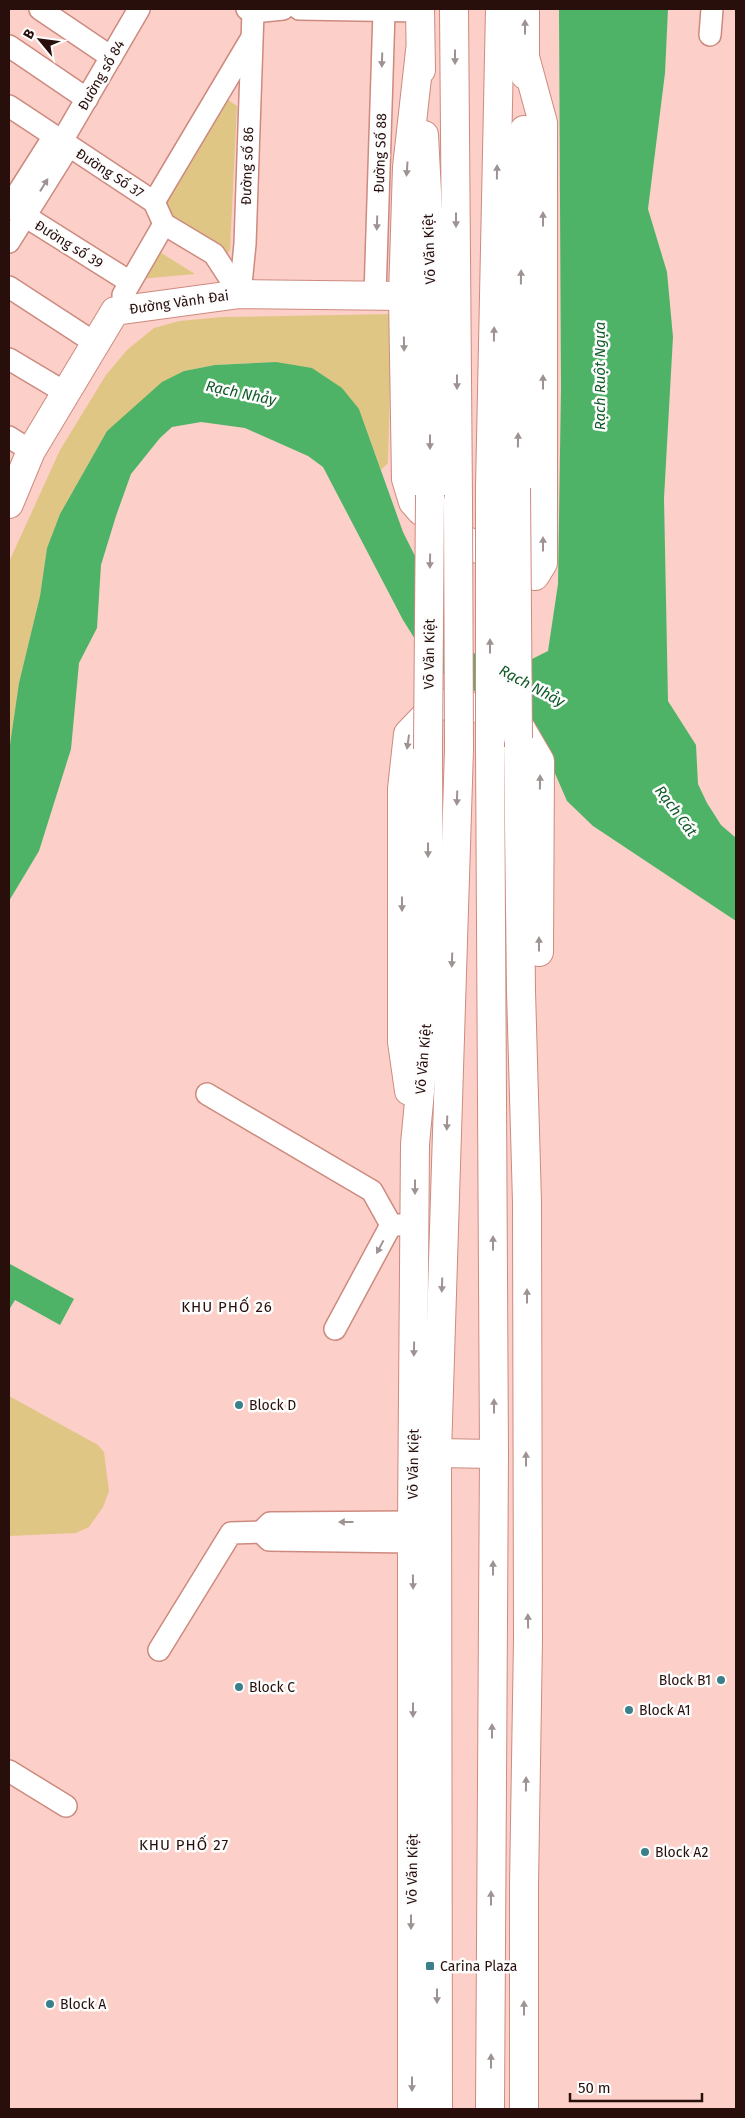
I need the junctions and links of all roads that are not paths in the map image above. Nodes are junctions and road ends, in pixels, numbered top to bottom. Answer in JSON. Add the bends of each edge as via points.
{"nodes":[{"id":1,"x":40,"y":9,"type":"edge"},
{"id":2,"x":139,"y":9,"type":"edge"},
{"id":3,"x":283,"y":9,"type":"edge"},
{"id":4,"x":299,"y":9,"type":"edge"},
{"id":5,"x":454,"y":9,"type":"edge"},
{"id":6,"x":500,"y":9,"type":"edge"},
{"id":7,"x":525,"y":9,"type":"edge"},
{"id":8,"x":712,"y":9,"type":"edge"},
{"id":9,"x":250,"y":10,"type":"edge"},
{"id":10,"x":420,"y":10,"type":"edge"},
{"id":11,"x":384,"y":12,"type":"junction"},
{"id":12,"x":710,"y":35,"type":"dead end"},
{"id":13,"x":252,"y":37,"type":"junction"},
{"id":14,"x":9,"y":46,"type":"edge"},
{"id":15,"x":420,"y":51,"type":"junction"},
{"id":16,"x":111,"y":57,"type":"junction"},
{"id":17,"x":525,"y":57,"type":"junction"},
{"id":18,"x":87,"y":98,"type":"junction"},
{"id":19,"x":9,"y":106,"type":"edge"},
{"id":20,"x":62,"y":141,"type":"junction"},
{"id":21,"x":154,"y":202,"type":"junction"},
{"id":22,"x":13,"y":209,"type":"edge"},
{"id":23,"x":164,"y":224,"type":"junction"},
{"id":24,"x":9,"y":242,"type":"edge"},
{"id":25,"x":130,"y":282,"type":"junction"},
{"id":26,"x":9,"y":287,"type":"edge"},
{"id":27,"x":240,"y":294,"type":"junction"},
{"id":28,"x":375,"y":295,"type":"junction"},
{"id":29,"x":403,"y":296,"type":"junction"},
{"id":30,"x":115,"y":311,"type":"junction"},
{"id":31,"x":96,"y":342,"type":"junction"},
{"id":32,"x":9,"y":359,"type":"edge"},
{"id":33,"x":66,"y":393,"type":"junction"},
{"id":34,"x":9,"y":437,"type":"edge"},
{"id":35,"x":32,"y":451,"type":"junction"},
{"id":36,"x":503,"y":488,"type":"junction"},
{"id":37,"x":9,"y":504,"type":"edge"},
{"id":38,"x":207,"y":1094,"type":"dead end"},
{"id":39,"x":415,"y":1144,"type":"junction"},
{"id":40,"x":527,"y":1202,"type":"junction"},
{"id":41,"x":403,"y":1225,"type":"junction"},
{"id":42,"x":335,"y":1329,"type":"dead end"},
{"id":43,"x":437,"y":1453,"type":"junction"},
{"id":44,"x":494,"y":1454,"type":"junction"},
{"id":45,"x":412,"y":1532,"type":"junction"},
{"id":46,"x":159,"y":1650,"type":"dead end"},
{"id":47,"x":9,"y":1771,"type":"edge"},
{"id":48,"x":66,"y":1806,"type":"dead end"},
{"id":49,"x":412,"y":2109,"type":"edge"},
{"id":50,"x":438,"y":2109,"type":"edge"},
{"id":51,"x":490,"y":2109,"type":"edge"},
{"id":52,"x":524,"y":2109,"type":"edge"}],
"edges":[{"from":1,"to":16,"type":"street"},
{"from":2,"to":16,"type":"street","name":"Đường số 84"},
{"from":3,"to":9,"type":"street"},
{"from":4,"to":11,"type":"street"},
{"from":5,"to":43,"type":"main road","name":"Võ Văn Kiệt","one_way":true,"bridge":true,"via":[[459,749]]},
{"from":36,"to":6,"type":"main road","one_way":true},
{"from":17,"to":7,"type":"main road","one_way":true},
{"from":8,"to":12,"type":"street"},
{"from":9,"to":13,"type":"street","name":"Đường số 86"},
{"from":10,"to":11,"type":"street"},
{"from":10,"to":15,"type":"main road","name":"Võ Văn Kiệt"},
{"from":11,"to":28,"type":"street","name":"Đường Số 88","one_way":true},
{"from":13,"to":21,"type":"street","name":"Đường số 86"},
{"from":13,"to":27,"type":"street","name":"Đường số 86","via":[[245,244]]},
{"from":14,"to":18,"type":"street"},
{"from":15,"to":29,"type":"main road","one_way":true,"via":[[407,167]]},
{"from":15,"to":39,"type":"main road","name":"Võ Văn Kiệt","one_way":true,"bridge":true,"via":[[430,249],[429,996]]},
{"from":16,"to":18,"type":"street","name":"Đường số 84"},
{"from":29,"to":17,"type":"main road","one_way":true,"via":[[406,479],[412,502],[516,573],[535,576],[543,563],[543,123]]},
{"from":36,"to":17,"type":"main road","one_way":true},
{"from":18,"to":20,"type":"street","name":"Đường số 84"},
{"from":19,"to":20,"type":"street","name":"Đường Số 37"},
{"from":20,"to":21,"type":"street","name":"Đường Số 37"},
{"from":20,"to":22,"type":"street","name":"Đường số 84"},
{"from":21,"to":23,"type":"street","name":"Đường Số 37"},
{"from":22,"to":24,"type":"street","name":"Đường số 84"},
{"from":22,"to":25,"type":"street","name":"Đường số 39"},
{"from":23,"to":25,"type":"street"},
{"from":23,"to":27,"type":"street","via":[[214,254]]},
{"from":25,"to":30,"type":"street"},
{"from":26,"to":31,"type":"street"},
{"from":27,"to":28,"type":"main road","name":"Đường Vành Đai"},
{"from":27,"to":30,"type":"main road","name":"Đường Vành Đai"},
{"from":28,"to":29,"type":"main road","name":"Đường Vành Đai"},
{"from":30,"to":31,"type":"main road","name":"Đường Vành Đai"},
{"from":31,"to":33,"type":"main road","name":"Đường Vành Đai"},
{"from":32,"to":33,"type":"street"},
{"from":33,"to":35,"type":"main road","name":"Đường Vành Đai"},
{"from":34,"to":35,"type":"street"},
{"from":35,"to":37,"type":"main road","name":"Đường Vành Đai"},
{"from":36,"to":40,"type":"main road","bridge":true,"via":[[518,738]]},
{"from":44,"to":36,"type":"main road","one_way":true,"bridge":true,"via":[[490,747]]},
{"from":38,"to":41,"type":"street","via":[[372,1191]]},
{"from":40,"to":39,"type":"main road","one_way":true,"via":[[539,1112],[540,760],[519,726],[513,722],[500,714],[450,702],[432,709],[408,734],[402,789],[402,1042]]},
{"from":39,"to":41,"type":"main road","name":"Võ Văn Kiệt","one_way":true},
{"from":52,"to":40,"type":"main road","one_way":true},
{"from":41,"to":42,"type":"street","one_way":true},
{"from":41,"to":45,"type":"main road","name":"Võ Văn Kiệt","one_way":true},
{"from":43,"to":44,"type":"main road"},
{"from":43,"to":50,"type":"main road","name":"Võ Văn Kiệt","one_way":true},
{"from":51,"to":44,"type":"main road","one_way":true},
{"from":45,"to":46,"type":"street","via":[[270,1523],[261,1532],[231,1533]]},
{"from":45,"to":49,"type":"main road","name":"Võ Văn Kiệt","one_way":true},
{"from":47,"to":48,"type":"street"}]}
